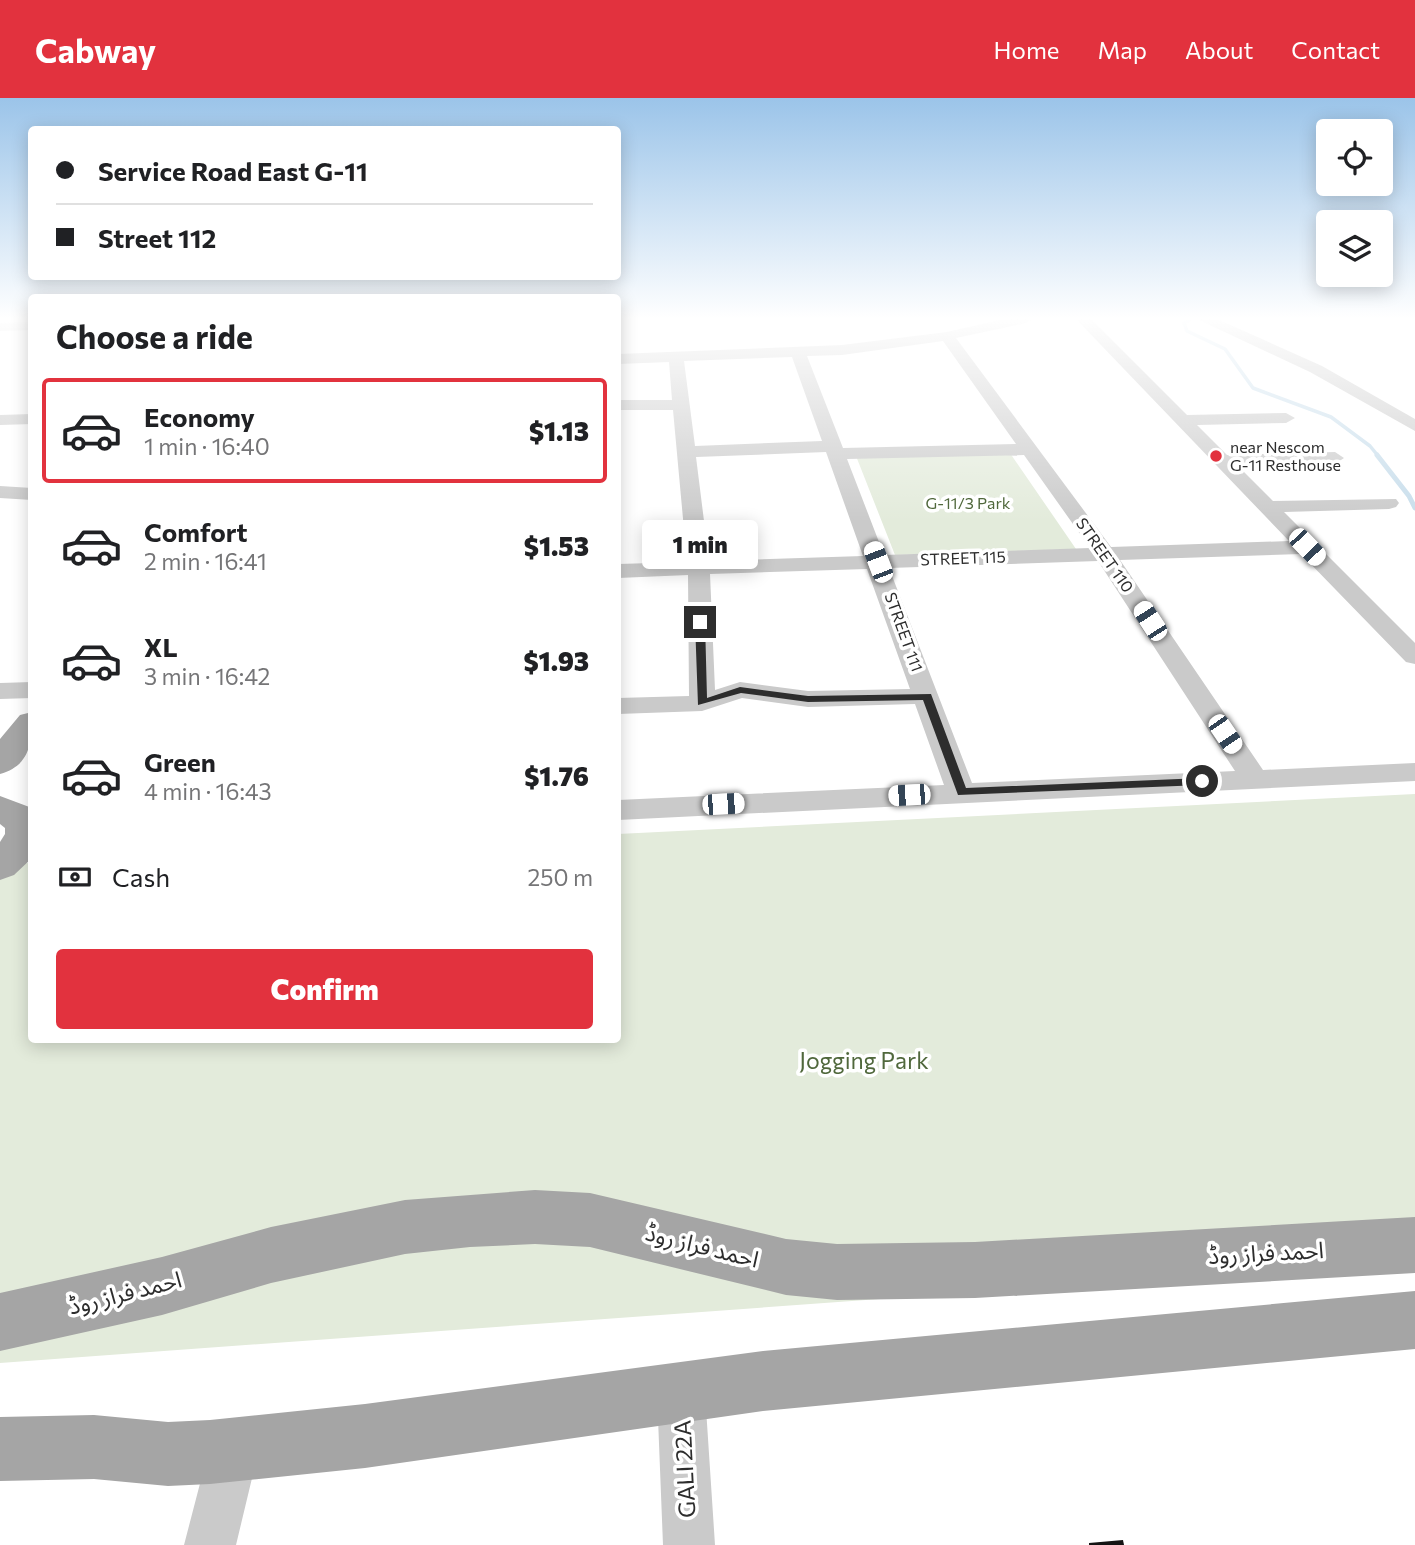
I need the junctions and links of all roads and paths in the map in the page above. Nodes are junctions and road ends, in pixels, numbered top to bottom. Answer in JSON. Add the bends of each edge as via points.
{"nodes":[{"id":1,"x":679,"y":387,"type":"edge"},
{"id":2,"x":812,"y":387,"type":"edge"},
{"id":3,"x":988,"y":387,"type":"edge"},
{"id":4,"x":1149,"y":387,"type":"edge"},
{"id":5,"x":1349,"y":387,"type":"edge"},
{"id":6,"x":621,"y":405,"type":"edge"},
{"id":7,"x":681,"y":405,"type":"junction"},
{"id":8,"x":1286,"y":418,"type":"dead end"},
{"id":9,"x":28,"y":419,"type":"edge"},
{"id":10,"x":0,"y":420,"type":"edge"},
{"id":11,"x":1182,"y":420,"type":"junction"},
{"id":12,"x":1415,"y":426,"type":"edge"},
{"id":13,"x":1029,"y":449,"type":"junction"},
{"id":14,"x":836,"y":450,"type":"junction"},
{"id":15,"x":686,"y":452,"type":"junction"},
{"id":16,"x":1335,"y":458,"type":"dead end"},
{"id":17,"x":1222,"y":461,"type":"junction"},
{"id":18,"x":0,"y":492,"type":"edge"},
{"id":19,"x":28,"y":494,"type":"edge"},
{"id":20,"x":1389,"y":503,"type":"dead end"},
{"id":21,"x":1268,"y":507,"type":"junction"},
{"id":22,"x":1307,"y":547,"type":"junction"},
{"id":23,"x":1104,"y":553,"type":"junction"},
{"id":24,"x":878,"y":562,"type":"junction"},
{"id":25,"x":699,"y":569,"type":"junction"},
{"id":26,"x":621,"y":571,"type":"edge"},
{"id":27,"x":1415,"y":657,"type":"edge"},
{"id":28,"x":28,"y":690,"type":"edge"},
{"id":29,"x":0,"y":691,"type":"edge"},
{"id":30,"x":927,"y":696,"type":"junction"},
{"id":31,"x":702,"y":703,"type":"junction"},
{"id":32,"x":621,"y":706,"type":"edge"},
{"id":33,"x":28,"y":728,"type":"edge"},
{"id":34,"x":0,"y":762,"type":"edge"},
{"id":35,"x":1415,"y":772,"type":"edge"},
{"id":36,"x":1255,"y":779,"type":"junction"},
{"id":37,"x":961,"y":792,"type":"junction"},
{"id":38,"x":621,"y":810,"type":"edge"},
{"id":39,"x":1415,"y":1245,"type":"edge"},
{"id":40,"x":1415,"y":1320,"type":"edge"},
{"id":41,"x":0,"y":1322,"type":"edge"},
{"id":42,"x":681,"y":1393,"type":"junction"},
{"id":43,"x":0,"y":1449,"type":"edge"},
{"id":44,"x":234,"y":1449,"type":"junction"},
{"id":45,"x":210,"y":1545,"type":"edge"},
{"id":46,"x":689,"y":1545,"type":"edge"}],
"edges":[{"from":1,"to":7,"type":"street"},
{"from":2,"to":14,"type":"street","name":"STREET 111"},
{"from":3,"to":13,"type":"street","name":"STREET 110"},
{"from":4,"to":11,"type":"street"},
{"from":5,"to":12,"type":"street"},
{"from":6,"to":7,"type":"street"},
{"from":7,"to":15,"type":"street"},
{"from":8,"to":11,"type":"street"},
{"from":9,"to":10,"type":"street"},
{"from":11,"to":17,"type":"street"},
{"from":13,"to":14,"type":"street"},
{"from":13,"to":23,"type":"street","name":"STREET 110"},
{"from":14,"to":15,"type":"street"},
{"from":14,"to":24,"type":"street","name":"STREET 111"},
{"from":15,"to":25,"type":"street"},
{"from":16,"to":17,"type":"street"},
{"from":17,"to":21,"type":"street"},
{"from":18,"to":19,"type":"street"},
{"from":20,"to":21,"type":"street"},
{"from":21,"to":22,"type":"street"},
{"from":22,"to":23,"type":"street","name":"STREET 115"},
{"from":22,"to":27,"type":"street"},
{"from":23,"to":24,"type":"street","name":"STREET 115"},
{"from":23,"to":36,"type":"street","name":"STREET 110"},
{"from":24,"to":25,"type":"street","name":"STREET 115"},
{"from":24,"to":30,"type":"street","name":"STREET 111"},
{"from":25,"to":26,"type":"street","name":"STREET 115"},
{"from":25,"to":31,"type":"street"},
{"from":28,"to":29,"type":"street"},
{"from":30,"to":31,"type":"street","via":[[808,699],[740,690]]},
{"from":30,"to":37,"type":"street","name":"STREET 111"},
{"from":31,"to":32,"type":"street"},
{"from":33,"to":34,"type":"main road"},
{"from":35,"to":36,"type":"street"},
{"from":36,"to":37,"type":"street"},
{"from":37,"to":38,"type":"street"},
{"from":39,"to":41,"type":"main road","name":"احمد فراز روڈ","via":[[975,1270],[850,1272],[786,1267],[590,1220],[470,1220],[405,1227],[271,1255],[162,1286]]},
{"from":40,"to":42,"type":"main road","via":[[763,1381]]},
{"from":42,"to":44,"type":"main road"},
{"from":42,"to":46,"type":"street","name":"GALI 22A"},
{"from":43,"to":44,"type":"main road","via":[[94,1447],[168,1454]]},
{"from":44,"to":45,"type":"street"}]}
